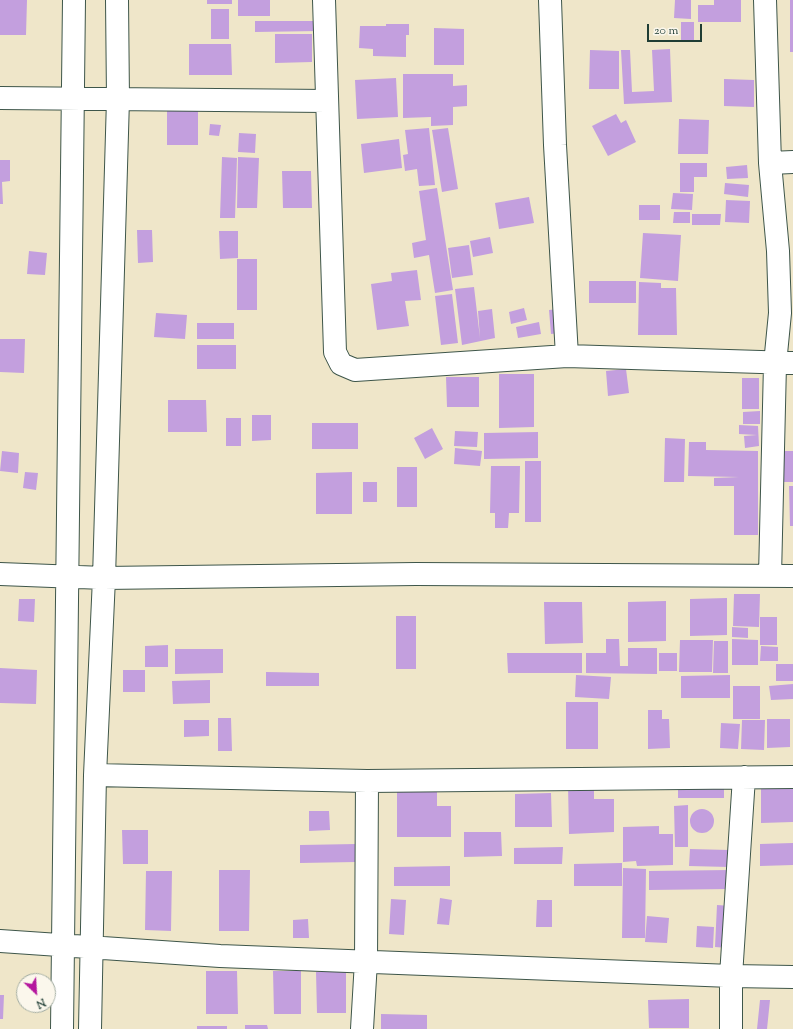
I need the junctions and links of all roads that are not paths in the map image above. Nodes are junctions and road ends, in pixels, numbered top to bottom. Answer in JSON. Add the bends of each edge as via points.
{"nodes":[{"id":1,"x":74,"y":0,"type":"edge"},
{"id":2,"x":117,"y":0,"type":"edge"},
{"id":3,"x":324,"y":0,"type":"edge"},
{"id":4,"x":550,"y":0,"type":"edge"},
{"id":5,"x":765,"y":0,"type":"edge"},
{"id":6,"x":0,"y":98,"type":"edge"},
{"id":7,"x":73,"y":98,"type":"junction"},
{"id":8,"x":118,"y":99,"type":"junction"},
{"id":9,"x":326,"y":101,"type":"junction"},
{"id":10,"x":793,"y":162,"type":"edge"},
{"id":11,"x":770,"y":163,"type":"junction"},
{"id":12,"x":567,"y":356,"type":"junction"},
{"id":13,"x":784,"y":363,"type":"edge"},
{"id":14,"x":0,"y":574,"type":"edge"},
{"id":15,"x":770,"y":576,"type":"junction"},
{"id":16,"x":793,"y":576,"type":"edge"},
{"id":17,"x":67,"y":577,"type":"junction"},
{"id":18,"x":104,"y":578,"type":"junction"},
{"id":19,"x":95,"y":775,"type":"junction"},
{"id":20,"x":744,"y":777,"type":"junction"},
{"id":21,"x":793,"y":777,"type":"edge"},
{"id":22,"x":367,"y":781,"type":"junction"},
{"id":23,"x":0,"y":941,"type":"edge"},
{"id":24,"x":63,"y":945,"type":"junction"},
{"id":25,"x":90,"y":948,"type":"junction"},
{"id":26,"x":366,"y":961,"type":"junction"},
{"id":27,"x":731,"y":976,"type":"junction"},
{"id":28,"x":793,"y":977,"type":"edge"},
{"id":29,"x":62,"y":1029,"type":"edge"},
{"id":30,"x":90,"y":1029,"type":"edge"},
{"id":31,"x":362,"y":1029,"type":"edge"},
{"id":32,"x":731,"y":1029,"type":"edge"}],
"edges":[{"from":1,"to":7,"type":"street"},
{"from":2,"to":8,"type":"street"},
{"from":3,"to":9,"type":"street"},
{"from":4,"to":12,"type":"street"},
{"from":5,"to":11,"type":"street"},
{"from":6,"to":7,"type":"street"},
{"from":7,"to":8,"type":"street"},
{"from":7,"to":17,"type":"street"},
{"from":8,"to":9,"type":"street"},
{"from":8,"to":18,"type":"street"},
{"from":9,"to":12,"type":"street","via":[[335,352],[341,364],[355,370]]},
{"from":10,"to":11,"type":"street"},
{"from":11,"to":13,"type":"street"},
{"from":12,"to":13,"type":"street"},
{"from":13,"to":15,"type":"street"},
{"from":14,"to":17,"type":"street"},
{"from":15,"to":16,"type":"street"},
{"from":15,"to":18,"type":"street","via":[[416,574]]},
{"from":17,"to":18,"type":"street"},
{"from":17,"to":24,"type":"street"},
{"from":18,"to":19,"type":"street"},
{"from":19,"to":22,"type":"street"},
{"from":19,"to":25,"type":"street"},
{"from":20,"to":21,"type":"street"},
{"from":20,"to":22,"type":"street"},
{"from":20,"to":27,"type":"street"},
{"from":22,"to":26,"type":"street"},
{"from":23,"to":24,"type":"street"},
{"from":24,"to":25,"type":"street"},
{"from":24,"to":29,"type":"street"},
{"from":25,"to":26,"type":"street"},
{"from":25,"to":30,"type":"street"},
{"from":26,"to":27,"type":"street"},
{"from":26,"to":31,"type":"street"},
{"from":27,"to":28,"type":"street"},
{"from":27,"to":32,"type":"street"}]}
